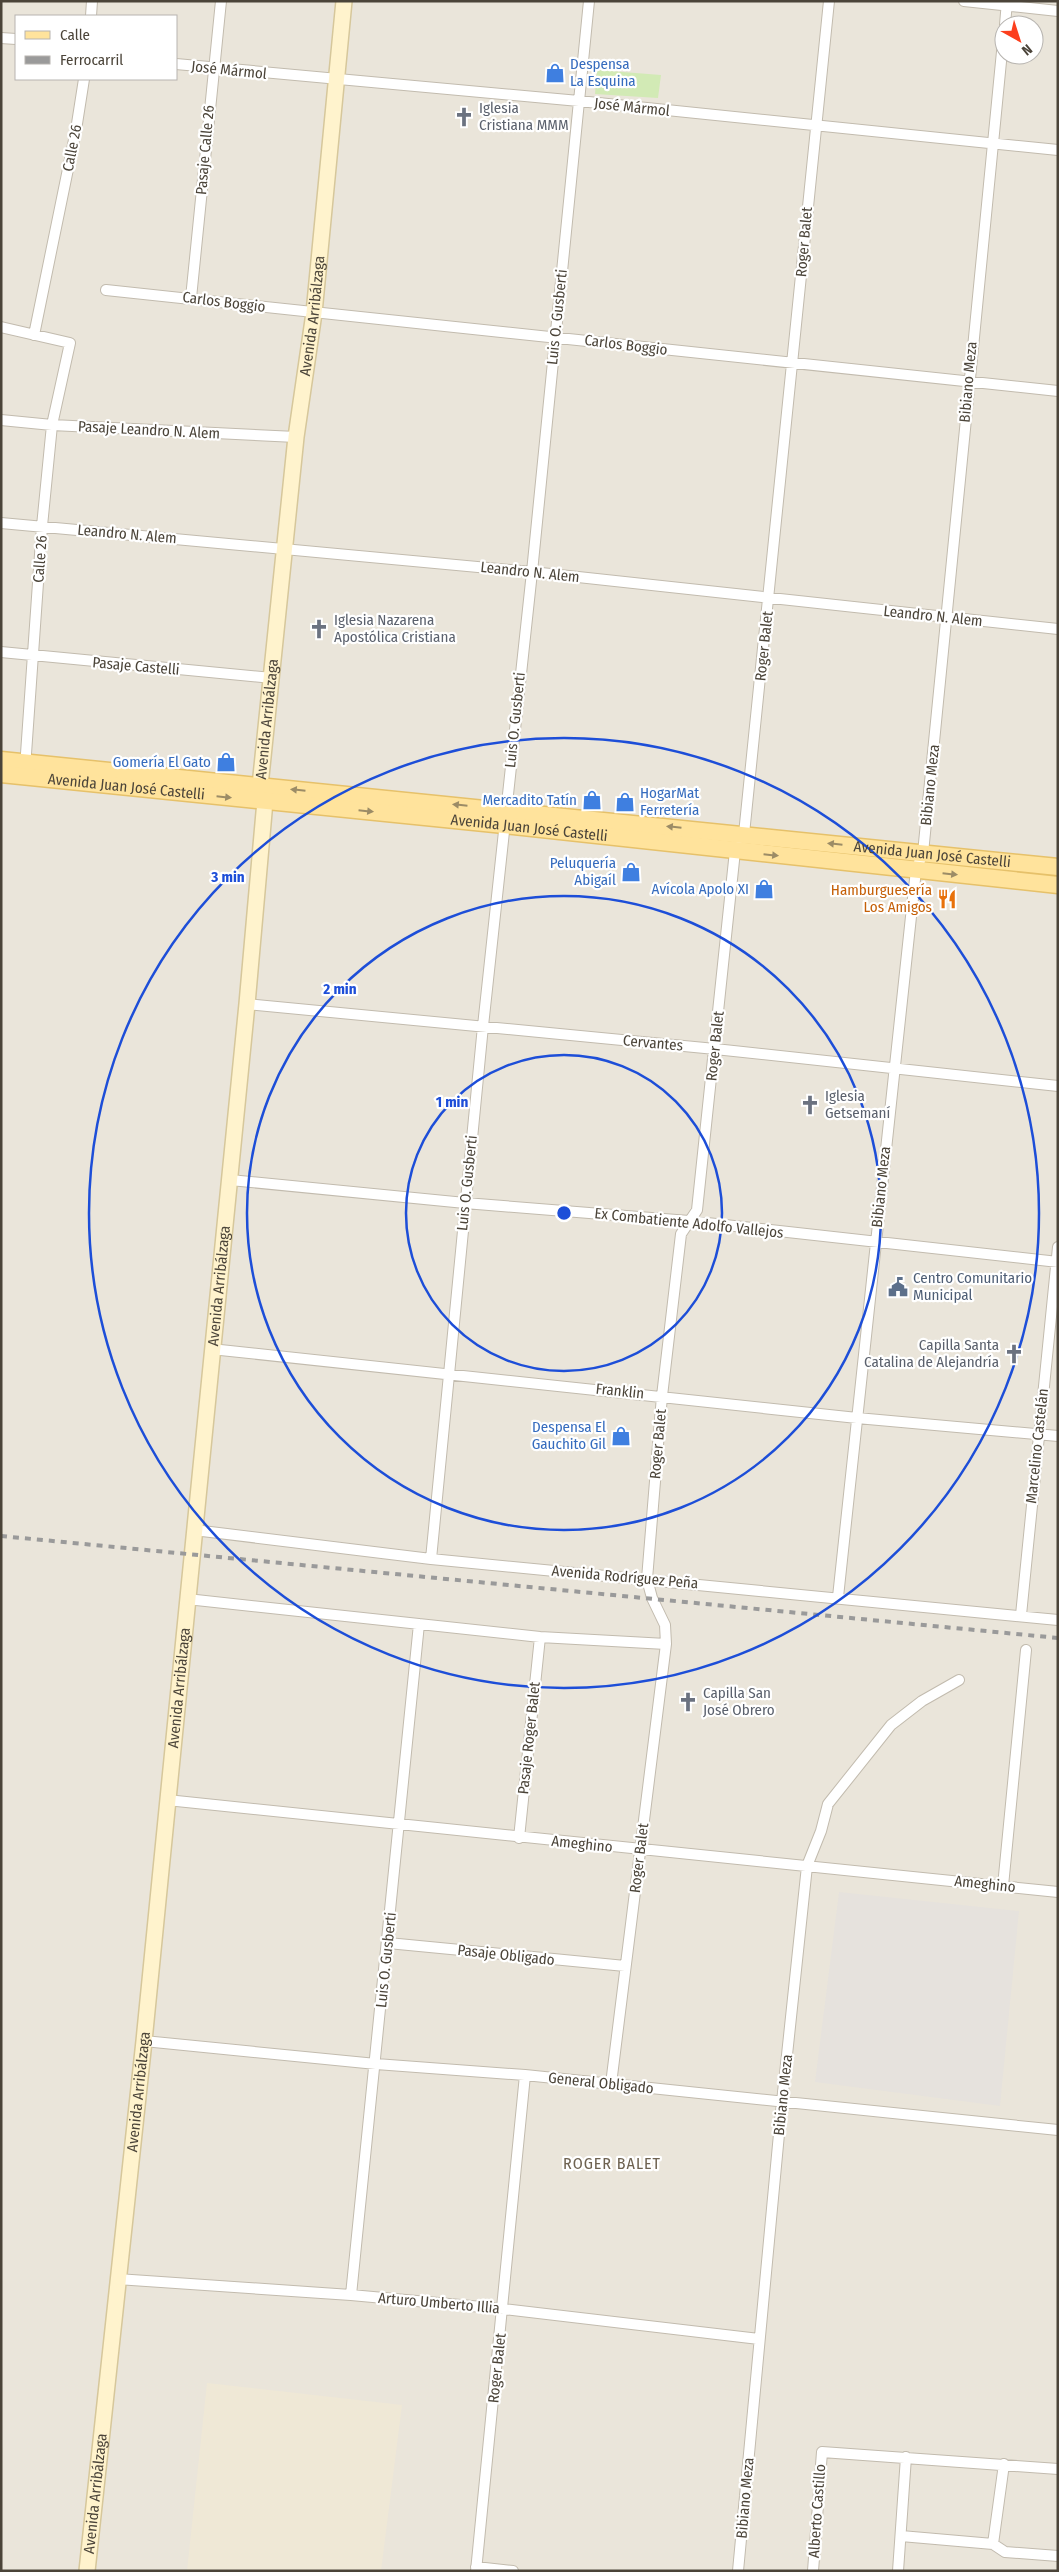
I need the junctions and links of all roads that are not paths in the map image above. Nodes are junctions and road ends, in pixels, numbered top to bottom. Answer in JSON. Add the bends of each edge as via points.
{"nodes":[{"id":1,"x":92,"y":1,"type":"edge"},
{"id":2,"x":221,"y":1,"type":"edge"},
{"id":3,"x":344,"y":1,"type":"edge"},
{"id":4,"x":589,"y":1,"type":"edge"},
{"id":5,"x":828,"y":1,"type":"edge"},
{"id":6,"x":964,"y":1,"type":"edge"},
{"id":7,"x":1007,"y":4,"type":"edge"},
{"id":8,"x":1058,"y":11,"type":"edge"},
{"id":9,"x":91,"y":15,"type":"edge"},
{"id":10,"x":1,"y":38,"type":"edge"},
{"id":11,"x":15,"y":39,"type":"edge"},
{"id":12,"x":178,"y":64,"type":"edge"},
{"id":13,"x":1000,"y":65,"type":"edge"},
{"id":14,"x":212,"y":68,"type":"junction"},
{"id":15,"x":84,"y":80,"type":"edge"},
{"id":16,"x":335,"y":80,"type":"junction"},
{"id":17,"x":579,"y":101,"type":"junction"},
{"id":18,"x":814,"y":126,"type":"junction"},
{"id":19,"x":992,"y":144,"type":"junction"},
{"id":20,"x":1058,"y":150,"type":"edge"},
{"id":21,"x":106,"y":290,"type":"dead end"},
{"id":22,"x":191,"y":298,"type":"junction"},
{"id":23,"x":314,"y":313,"type":"junction"},
{"id":24,"x":1,"y":327,"type":"edge"},
{"id":25,"x":34,"y":334,"type":"junction"},
{"id":26,"x":555,"y":337,"type":"junction"},
{"id":27,"x":792,"y":364,"type":"junction"},
{"id":28,"x":968,"y":380,"type":"junction"},
{"id":29,"x":1058,"y":391,"type":"edge"},
{"id":30,"x":1,"y":420,"type":"edge"},
{"id":31,"x":52,"y":425,"type":"junction"},
{"id":32,"x":296,"y":438,"type":"junction"},
{"id":33,"x":1,"y":523,"type":"edge"},
{"id":34,"x":42,"y":526,"type":"junction"},
{"id":35,"x":284,"y":548,"type":"junction"},
{"id":36,"x":532,"y":572,"type":"junction"},
{"id":37,"x":768,"y":599,"type":"junction"},
{"id":38,"x":948,"y":617,"type":"junction"},
{"id":39,"x":1058,"y":629,"type":"edge"},
{"id":40,"x":1,"y":652,"type":"edge"},
{"id":41,"x":33,"y":657,"type":"junction"},
{"id":42,"x":272,"y":678,"type":"junction"},
{"id":43,"x":1,"y":760,"type":"edge"},
{"id":44,"x":25,"y":770,"type":"junction"},
{"id":45,"x":1,"y":774,"type":"edge"},
{"id":46,"x":263,"y":794,"type":"junction"},
{"id":47,"x":505,"y":818,"type":"junction"},
{"id":48,"x":744,"y":834,"type":"junction"},
{"id":49,"x":735,"y":851,"type":"junction"},
{"id":50,"x":923,"y":853,"type":"junction"},
{"id":51,"x":1058,"y":867,"type":"edge"},
{"id":52,"x":916,"y":870,"type":"junction"},
{"id":53,"x":1058,"y":885,"type":"edge"},
{"id":54,"x":248,"y":1004,"type":"junction"},
{"id":55,"x":483,"y":1026,"type":"junction"},
{"id":56,"x":715,"y":1048,"type":"junction"},
{"id":57,"x":894,"y":1068,"type":"junction"},
{"id":58,"x":1058,"y":1086,"type":"edge"},
{"id":59,"x":230,"y":1180,"type":"junction"},
{"id":60,"x":465,"y":1203,"type":"junction"},
{"id":61,"x":689,"y":1221,"type":"junction"},
{"id":62,"x":875,"y":1243,"type":"junction"},
{"id":63,"x":1058,"y":1247,"type":"edge"},
{"id":64,"x":1057,"y":1262,"type":"edge"},
{"id":65,"x":211,"y":1349,"type":"junction"},
{"id":66,"x":448,"y":1374,"type":"junction"},
{"id":67,"x":662,"y":1396,"type":"junction"},
{"id":68,"x":857,"y":1418,"type":"junction"},
{"id":69,"x":1038,"y":1434,"type":"junction"},
{"id":70,"x":1058,"y":1436,"type":"edge"},
{"id":71,"x":194,"y":1530,"type":"junction"},
{"id":72,"x":431,"y":1559,"type":"junction"},
{"id":73,"x":647,"y":1578,"type":"junction"},
{"id":74,"x":838,"y":1597,"type":"junction"},
{"id":75,"x":187,"y":1599,"type":"junction"},
{"id":76,"x":1021,"y":1615,"type":"junction"},
{"id":77,"x":1058,"y":1620,"type":"edge"},
{"id":78,"x":419,"y":1624,"type":"junction"},
{"id":79,"x":540,"y":1637,"type":"junction"},
{"id":80,"x":666,"y":1644,"type":"junction"},
{"id":81,"x":1026,"y":1650,"type":"dead end"},
{"id":82,"x":959,"y":1680,"type":"dead end"},
{"id":83,"x":167,"y":1800,"type":"junction"},
{"id":84,"x":399,"y":1825,"type":"junction"},
{"id":85,"x":519,"y":1838,"type":"junction"},
{"id":86,"x":640,"y":1850,"type":"junction"},
{"id":87,"x":807,"y":1866,"type":"junction"},
{"id":88,"x":1003,"y":1886,"type":"junction"},
{"id":89,"x":1058,"y":1892,"type":"edge"},
{"id":90,"x":388,"y":1944,"type":"junction"},
{"id":91,"x":625,"y":1966,"type":"junction"},
{"id":92,"x":144,"y":2040,"type":"junction"},
{"id":93,"x":376,"y":2064,"type":"junction"},
{"id":94,"x":525,"y":2075,"type":"junction"},
{"id":95,"x":612,"y":2084,"type":"junction"},
{"id":96,"x":782,"y":2102,"type":"junction"},
{"id":97,"x":1058,"y":2130,"type":"edge"},
{"id":98,"x":117,"y":2279,"type":"junction"},
{"id":99,"x":351,"y":2295,"type":"junction"},
{"id":100,"x":504,"y":2309,"type":"junction"},
{"id":101,"x":759,"y":2339,"type":"junction"},
{"id":102,"x":906,"y":2457,"type":"junction"},
{"id":103,"x":1004,"y":2464,"type":"junction"},
{"id":104,"x":1058,"y":2469,"type":"edge"},
{"id":105,"x":900,"y":2536,"type":"junction"},
{"id":106,"x":993,"y":2544,"type":"junction"},
{"id":107,"x":1058,"y":2556,"type":"edge"},
{"id":108,"x":476,"y":2569,"type":"edge"},
{"id":109,"x":86,"y":2571,"type":"edge"},
{"id":110,"x":513,"y":2571,"type":"edge"},
{"id":111,"x":738,"y":2571,"type":"edge"},
{"id":112,"x":813,"y":2571,"type":"edge"},
{"id":113,"x":898,"y":2571,"type":"edge"}],
"edges":[{"from":1,"to":9,"type":"street"},
{"from":2,"to":14,"type":"street","name":"Pasaje Calle 26"},
{"from":3,"to":16,"type":"main road","name":"Avenida Arribálzaga"},
{"from":4,"to":17,"type":"street","name":"Luis O. Gusberti"},
{"from":5,"to":18,"type":"street","name":"Roger Balet"},
{"from":6,"to":7,"type":"street"},
{"from":7,"to":8,"type":"street"},
{"from":10,"to":11,"type":"street"},
{"from":12,"to":14,"type":"street","name":"José Mármol"},
{"from":13,"to":19,"type":"street","name":"Bibiano Meza"},
{"from":14,"to":16,"type":"street","name":"José Mármol"},
{"from":14,"to":22,"type":"street","name":"Pasaje Calle 26"},
{"from":15,"to":25,"type":"street","name":"Calle 26"},
{"from":16,"to":17,"type":"street","name":"José Mármol"},
{"from":16,"to":23,"type":"main road","name":"Avenida Arribálzaga"},
{"from":17,"to":18,"type":"street","name":"José Mármol"},
{"from":17,"to":26,"type":"street","name":"Luis O. Gusberti"},
{"from":18,"to":19,"type":"street","name":"José Mármol"},
{"from":18,"to":27,"type":"street","name":"Roger Balet"},
{"from":19,"to":20,"type":"street","name":"José Mármol"},
{"from":19,"to":28,"type":"street","name":"Bibiano Meza"},
{"from":21,"to":22,"type":"street","name":"Carlos Boggio"},
{"from":22,"to":23,"type":"street","name":"Carlos Boggio"},
{"from":23,"to":26,"type":"street","name":"Carlos Boggio"},
{"from":23,"to":32,"type":"main road","name":"Avenida Arribálzaga"},
{"from":24,"to":25,"type":"street"},
{"from":25,"to":31,"type":"street","name":"Calle 26","via":[[70,344]]},
{"from":26,"to":27,"type":"street","name":"Carlos Boggio"},
{"from":26,"to":36,"type":"street","name":"Luis O. Gusberti"},
{"from":27,"to":28,"type":"street","name":"Carlos Boggio"},
{"from":27,"to":37,"type":"street","name":"Roger Balet"},
{"from":28,"to":29,"type":"street","name":"Carlos Boggio"},
{"from":28,"to":38,"type":"street","name":"Bibiano Meza"},
{"from":30,"to":31,"type":"street","name":"Pasaje Leandro N. Alem"},
{"from":31,"to":32,"type":"street","name":"Pasaje Leandro N. Alem"},
{"from":31,"to":34,"type":"street","name":"Calle 26"},
{"from":32,"to":35,"type":"main road","name":"Avenida Arribálzaga"},
{"from":33,"to":34,"type":"street","name":"Leandro N. Alem"},
{"from":34,"to":35,"type":"street","name":"Leandro N. Alem"},
{"from":34,"to":41,"type":"street","name":"Calle 26"},
{"from":35,"to":36,"type":"street","name":"Leandro N. Alem"},
{"from":35,"to":42,"type":"main road","name":"Avenida Arribálzaga"},
{"from":36,"to":37,"type":"street","name":"Leandro N. Alem"},
{"from":36,"to":47,"type":"street","name":"Luis O. Gusberti"},
{"from":37,"to":38,"type":"street","name":"Leandro N. Alem"},
{"from":37,"to":48,"type":"street","name":"Roger Balet"},
{"from":38,"to":39,"type":"street","name":"Leandro N. Alem"},
{"from":38,"to":50,"type":"street","name":"Bibiano Meza"},
{"from":40,"to":41,"type":"street","name":"Pasaje Castelli"},
{"from":41,"to":42,"type":"street","name":"Pasaje Castelli"},
{"from":41,"to":44,"type":"street","name":"Calle 26"},
{"from":42,"to":46,"type":"main road","name":"Avenida Arribálzaga"},
{"from":43,"to":44,"type":"main road","name":"Avenida Juan José Castelli"},
{"from":44,"to":45,"type":"main road","name":"Avenida Juan José Castelli"},
{"from":44,"to":46,"type":"main road","name":"Avenida Juan José Castelli"},
{"from":46,"to":47,"type":"main road","name":"Avenida Juan José Castelli"},
{"from":46,"to":54,"type":"main road","name":"Avenida Arribálzaga"},
{"from":48,"to":47,"type":"main road","name":"Avenida Juan José Castelli","one_way":true},
{"from":47,"to":49,"type":"main road","name":"Avenida Juan José Castelli"},
{"from":47,"to":55,"type":"street","name":"Luis O. Gusberti"},
{"from":48,"to":49,"type":"street","name":"Roger Balet"},
{"from":50,"to":48,"type":"main road","name":"Avenida Juan José Castelli","one_way":true},
{"from":49,"to":52,"type":"main road","name":"Avenida Juan José Castelli","one_way":true},
{"from":49,"to":56,"type":"street","name":"Roger Balet"},
{"from":50,"to":51,"type":"main road","name":"Avenida Juan José Castelli"},
{"from":50,"to":52,"type":"street","name":"Bibiano Meza"},
{"from":52,"to":53,"type":"main road","name":"Avenida Juan José Castelli","one_way":true},
{"from":52,"to":57,"type":"street","name":"Bibiano Meza"},
{"from":54,"to":55,"type":"street","name":"Cervantes"},
{"from":54,"to":59,"type":"main road","name":"Avenida Arribálzaga"},
{"from":55,"to":56,"type":"street","name":"Cervantes"},
{"from":55,"to":60,"type":"street","name":"Luis O. Gusberti"},
{"from":56,"to":57,"type":"street","name":"Cervantes"},
{"from":56,"to":61,"type":"street","name":"Roger Balet","via":[[697,1210]]},
{"from":57,"to":58,"type":"street","name":"Cervantes"},
{"from":57,"to":62,"type":"street","name":"Bibiano Meza"},
{"from":59,"to":60,"type":"street","name":"Ex Combatiente Adolfo Vallejos"},
{"from":59,"to":65,"type":"main road","name":"Avenida Arribálzaga"},
{"from":60,"to":61,"type":"street","name":"Ex Combatiente Adolfo Vallejos"},
{"from":60,"to":66,"type":"street","name":"Luis O. Gusberti"},
{"from":61,"to":62,"type":"street","name":"Ex Combatiente Adolfo Vallejos"},
{"from":61,"to":67,"type":"street","name":"Roger Balet","via":[[681,1234]]},
{"from":62,"to":64,"type":"street","name":"Ex Combatiente Adolfo Vallejos"},
{"from":62,"to":68,"type":"street","name":"Bibiano Meza"},
{"from":63,"to":64,"type":"street","name":"Marcelino Castelán"},
{"from":64,"to":69,"type":"street","name":"Marcelino Castelán"},
{"from":65,"to":66,"type":"street","name":"Franklin"},
{"from":65,"to":71,"type":"main road","name":"Avenida Arribálzaga"},
{"from":66,"to":67,"type":"street","name":"Franklin"},
{"from":66,"to":72,"type":"street","name":"Luis O. Gusberti"},
{"from":67,"to":68,"type":"street","name":"Franklin"},
{"from":67,"to":73,"type":"street","name":"Roger Balet"},
{"from":68,"to":69,"type":"street","name":"Franklin"},
{"from":68,"to":74,"type":"street","name":"Bibiano Meza"},
{"from":69,"to":70,"type":"street","name":"Franklin"},
{"from":69,"to":76,"type":"street","name":"Marcelino Castelán"},
{"from":71,"to":72,"type":"street","name":"Avenida Rodríguez Peña"},
{"from":71,"to":75,"type":"main road","name":"Avenida Arribálzaga"},
{"from":72,"to":73,"type":"street","name":"Avenida Rodríguez Peña"},
{"from":73,"to":74,"type":"street","name":"Avenida Rodríguez Peña"},
{"from":73,"to":80,"type":"street","name":"Roger Balet","via":[[665,1625]]},
{"from":74,"to":76,"type":"street","name":"Avenida Rodríguez Peña"},
{"from":75,"to":78,"type":"street"},
{"from":75,"to":83,"type":"main road","name":"Avenida Arribálzaga"},
{"from":76,"to":77,"type":"street","name":"Avenida Rodríguez Peña"},
{"from":78,"to":79,"type":"street"},
{"from":78,"to":84,"type":"street","name":"Luis O. Gusberti"},
{"from":79,"to":80,"type":"street"},
{"from":79,"to":85,"type":"street","name":"Pasaje Roger Balet"},
{"from":80,"to":86,"type":"street","name":"Roger Balet"},
{"from":81,"to":88,"type":"street"},
{"from":82,"to":87,"type":"street","name":"Bibiano Meza","via":[[922,1701],[891,1725],[828,1804]]},
{"from":83,"to":84,"type":"street","name":"Ameghino"},
{"from":83,"to":92,"type":"main road","name":"Avenida Arribálzaga"},
{"from":84,"to":85,"type":"street","name":"Ameghino"},
{"from":84,"to":90,"type":"street","name":"Luis O. Gusberti"},
{"from":85,"to":86,"type":"street","name":"Ameghino"},
{"from":86,"to":87,"type":"street","name":"Ameghino"},
{"from":86,"to":91,"type":"street","name":"Roger Balet"},
{"from":87,"to":88,"type":"street","name":"Ameghino"},
{"from":87,"to":96,"type":"street","name":"Bibiano Meza"},
{"from":88,"to":89,"type":"street","name":"Ameghino"},
{"from":90,"to":91,"type":"street","name":"Pasaje Obligado"},
{"from":90,"to":93,"type":"street","name":"Luis O. Gusberti"},
{"from":91,"to":95,"type":"street","name":"Roger Balet"},
{"from":92,"to":93,"type":"street","name":"General Obligado"},
{"from":92,"to":98,"type":"main road","name":"Avenida Arribálzaga"},
{"from":93,"to":94,"type":"street","name":"General Obligado"},
{"from":93,"to":99,"type":"street","name":"Luis O. Gusberti"},
{"from":94,"to":95,"type":"street","name":"General Obligado"},
{"from":94,"to":100,"type":"street","name":"Roger Balet"},
{"from":95,"to":96,"type":"street","name":"General Obligado"},
{"from":96,"to":97,"type":"street","name":"General Obligado"},
{"from":96,"to":101,"type":"street","name":"Bibiano Meza"},
{"from":98,"to":99,"type":"street","name":"Arturo Umberto Illia"},
{"from":98,"to":109,"type":"main road","name":"Avenida Arribálzaga"},
{"from":99,"to":100,"type":"street","name":"Arturo Umberto Illia"},
{"from":100,"to":101,"type":"street","name":"Arturo Umberto Illia"},
{"from":100,"to":108,"type":"street","name":"Roger Balet"},
{"from":101,"to":111,"type":"street","name":"Bibiano Meza"},
{"from":102,"to":103,"type":"street"},
{"from":102,"to":105,"type":"street"},
{"from":102,"to":112,"type":"street","name":"Alberto Castillo","via":[[822,2452]]},
{"from":103,"to":104,"type":"street"},
{"from":103,"to":106,"type":"street"},
{"from":105,"to":106,"type":"street"},
{"from":105,"to":113,"type":"street"},
{"from":106,"to":107,"type":"street","via":[[1005,2552]]},
{"from":108,"to":110,"type":"street"}]}
